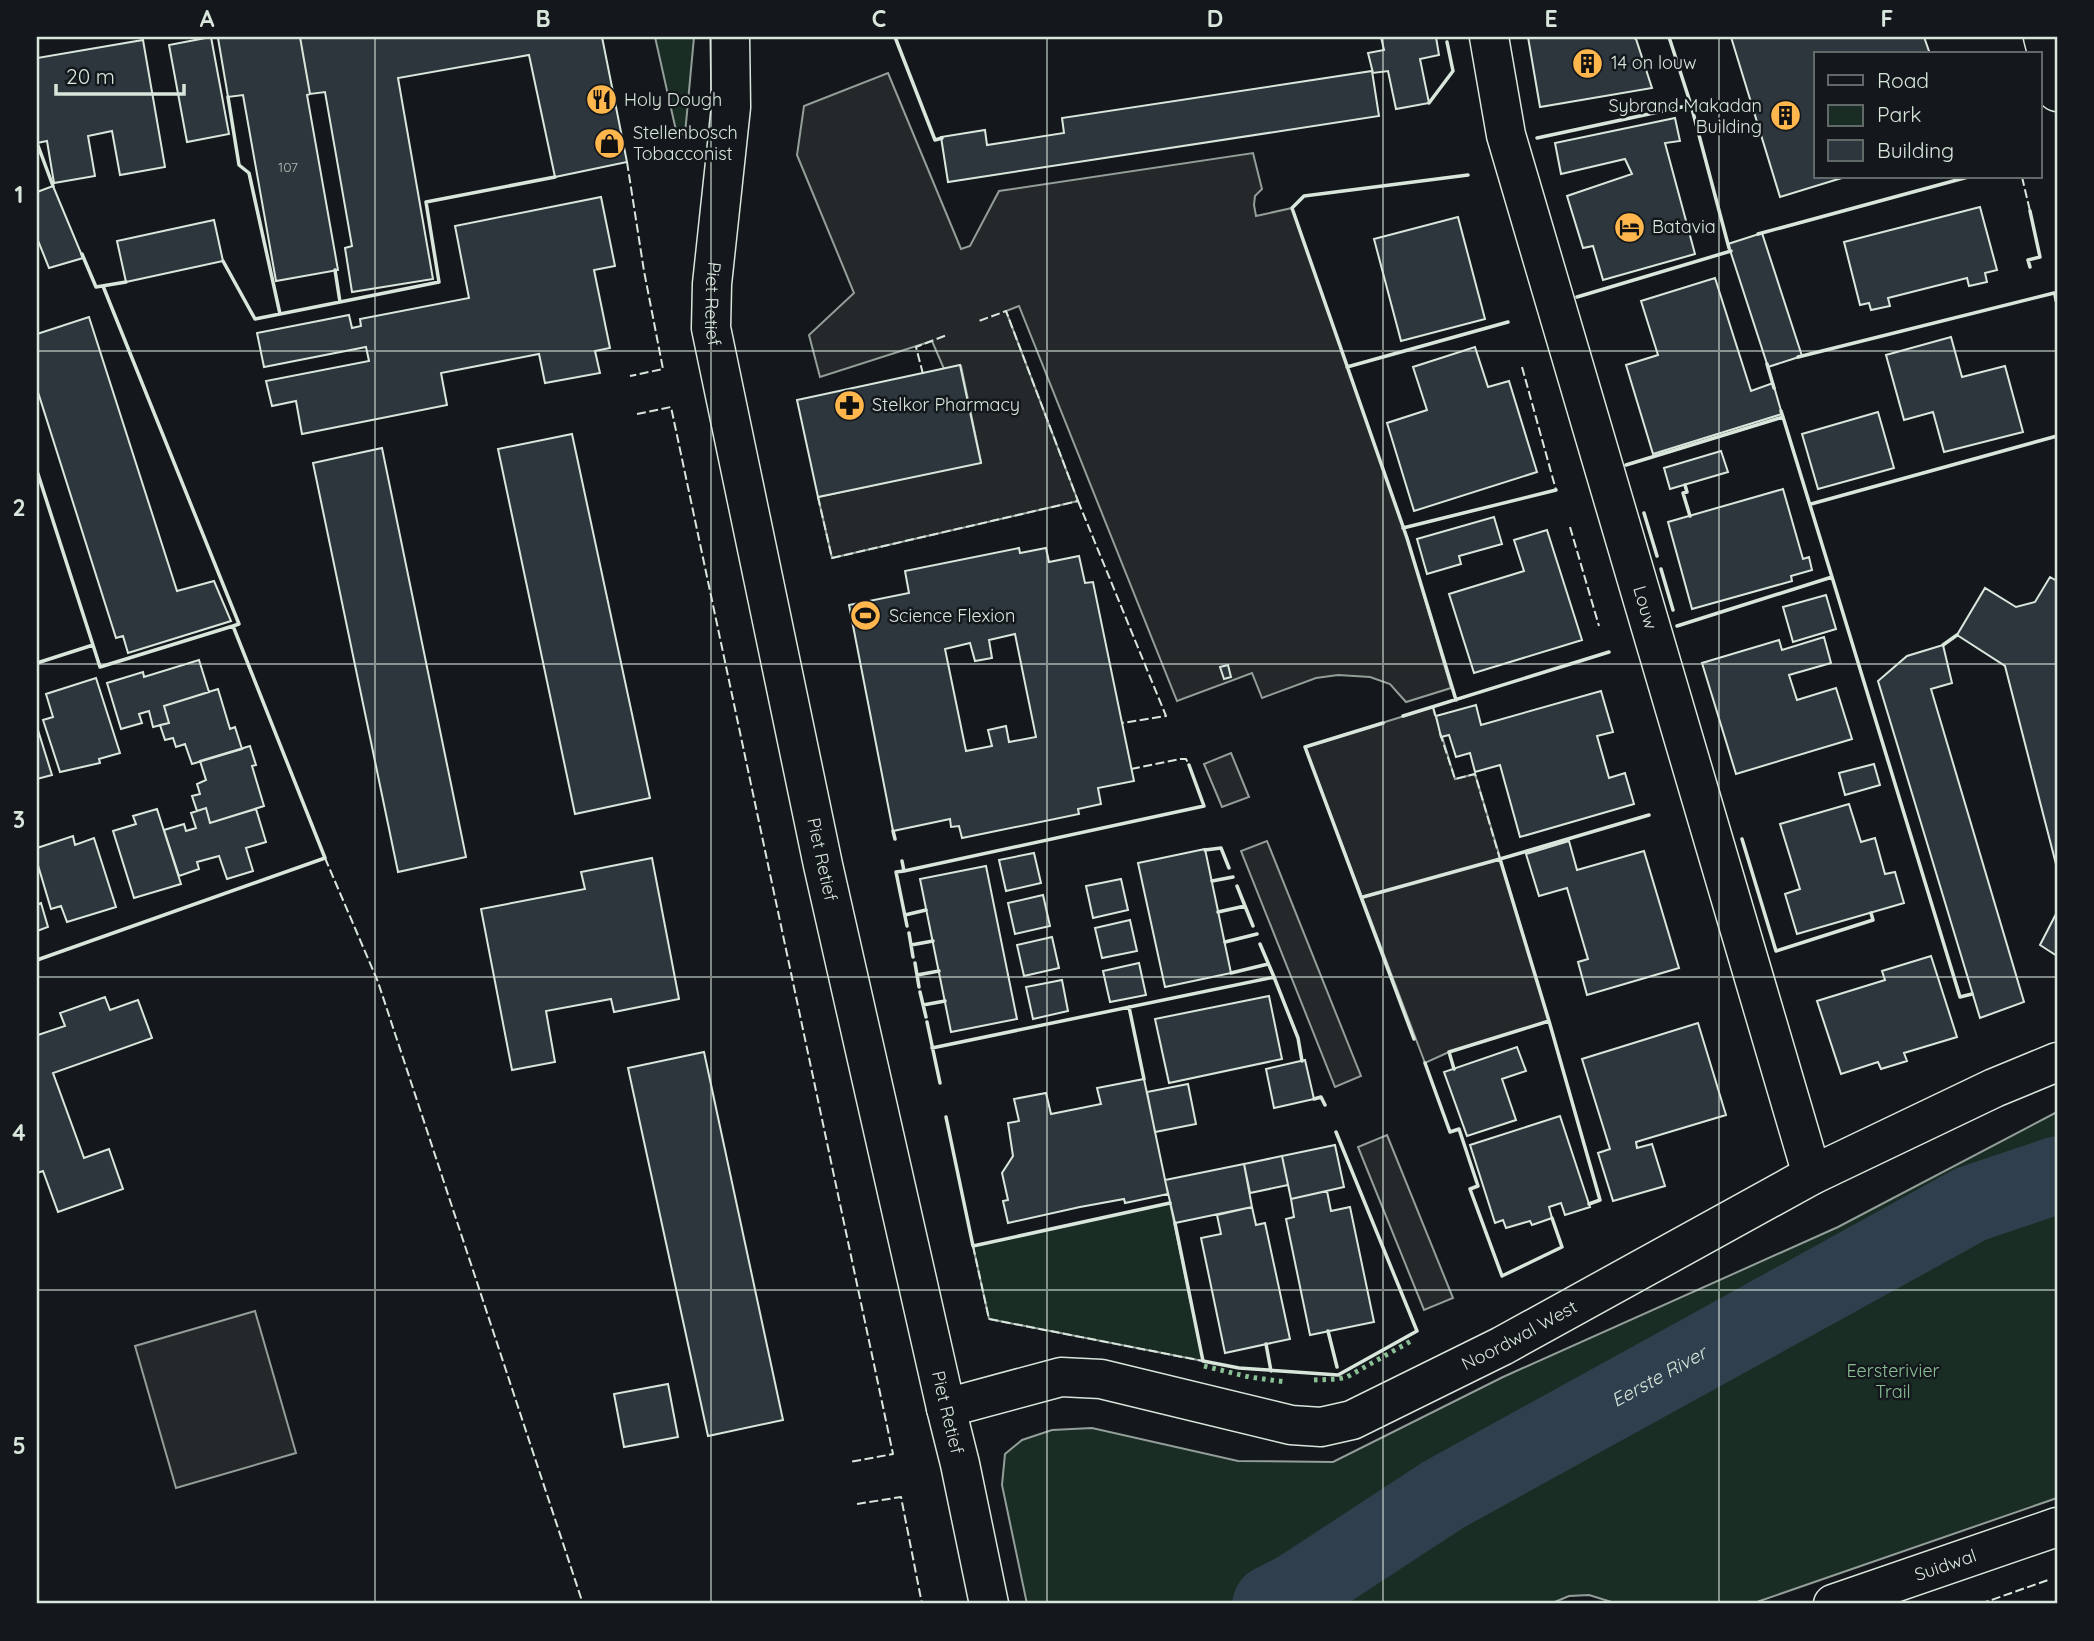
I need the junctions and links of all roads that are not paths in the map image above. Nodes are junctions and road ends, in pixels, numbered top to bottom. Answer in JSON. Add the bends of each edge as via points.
{"nodes":[{"id":1,"x":730,"y":37,"type":"edge"},
{"id":2,"x":748,"y":37,"type":"edge"},
{"id":3,"x":1489,"y":37,"type":"edge"},
{"id":4,"x":2043,"y":37,"type":"edge"},
{"id":5,"x":2057,"y":92,"type":"edge"},
{"id":6,"x":732,"y":107,"type":"junction"},
{"id":7,"x":2057,"y":1062,"type":"edge"},
{"id":8,"x":1812,"y":1175,"type":"junction"},
{"id":9,"x":946,"y":1408,"type":"junction"},
{"id":10,"x":2057,"y":1527,"type":"edge"},
{"id":11,"x":989,"y":1604,"type":"edge"},
{"id":12,"x":1833,"y":1604,"type":"edge"}],
"edges":[{"from":1,"to":6,"type":"street","name":"Piet Retief"},
{"from":2,"to":6,"type":"street","name":"Piet Retief"},
{"from":3,"to":8,"type":"street","name":"Louw","via":[[1506,135]]},
{"from":4,"to":5,"type":"street"},
{"from":6,"to":9,"type":"street","name":"Piet Retief","via":[[711,328],[826,876]]},
{"from":7,"to":8,"type":"street","name":"Noordwal West"},
{"from":8,"to":9,"type":"street","name":"Noordwal West","via":[[1502,1346],[1352,1420],[1321,1427],[1291,1425],[1101,1379],[1061,1377]]},
{"from":9,"to":11,"type":"street","name":"Piet Retief"},
{"from":10,"to":12,"type":"street","name":"Suidwal"}]}
